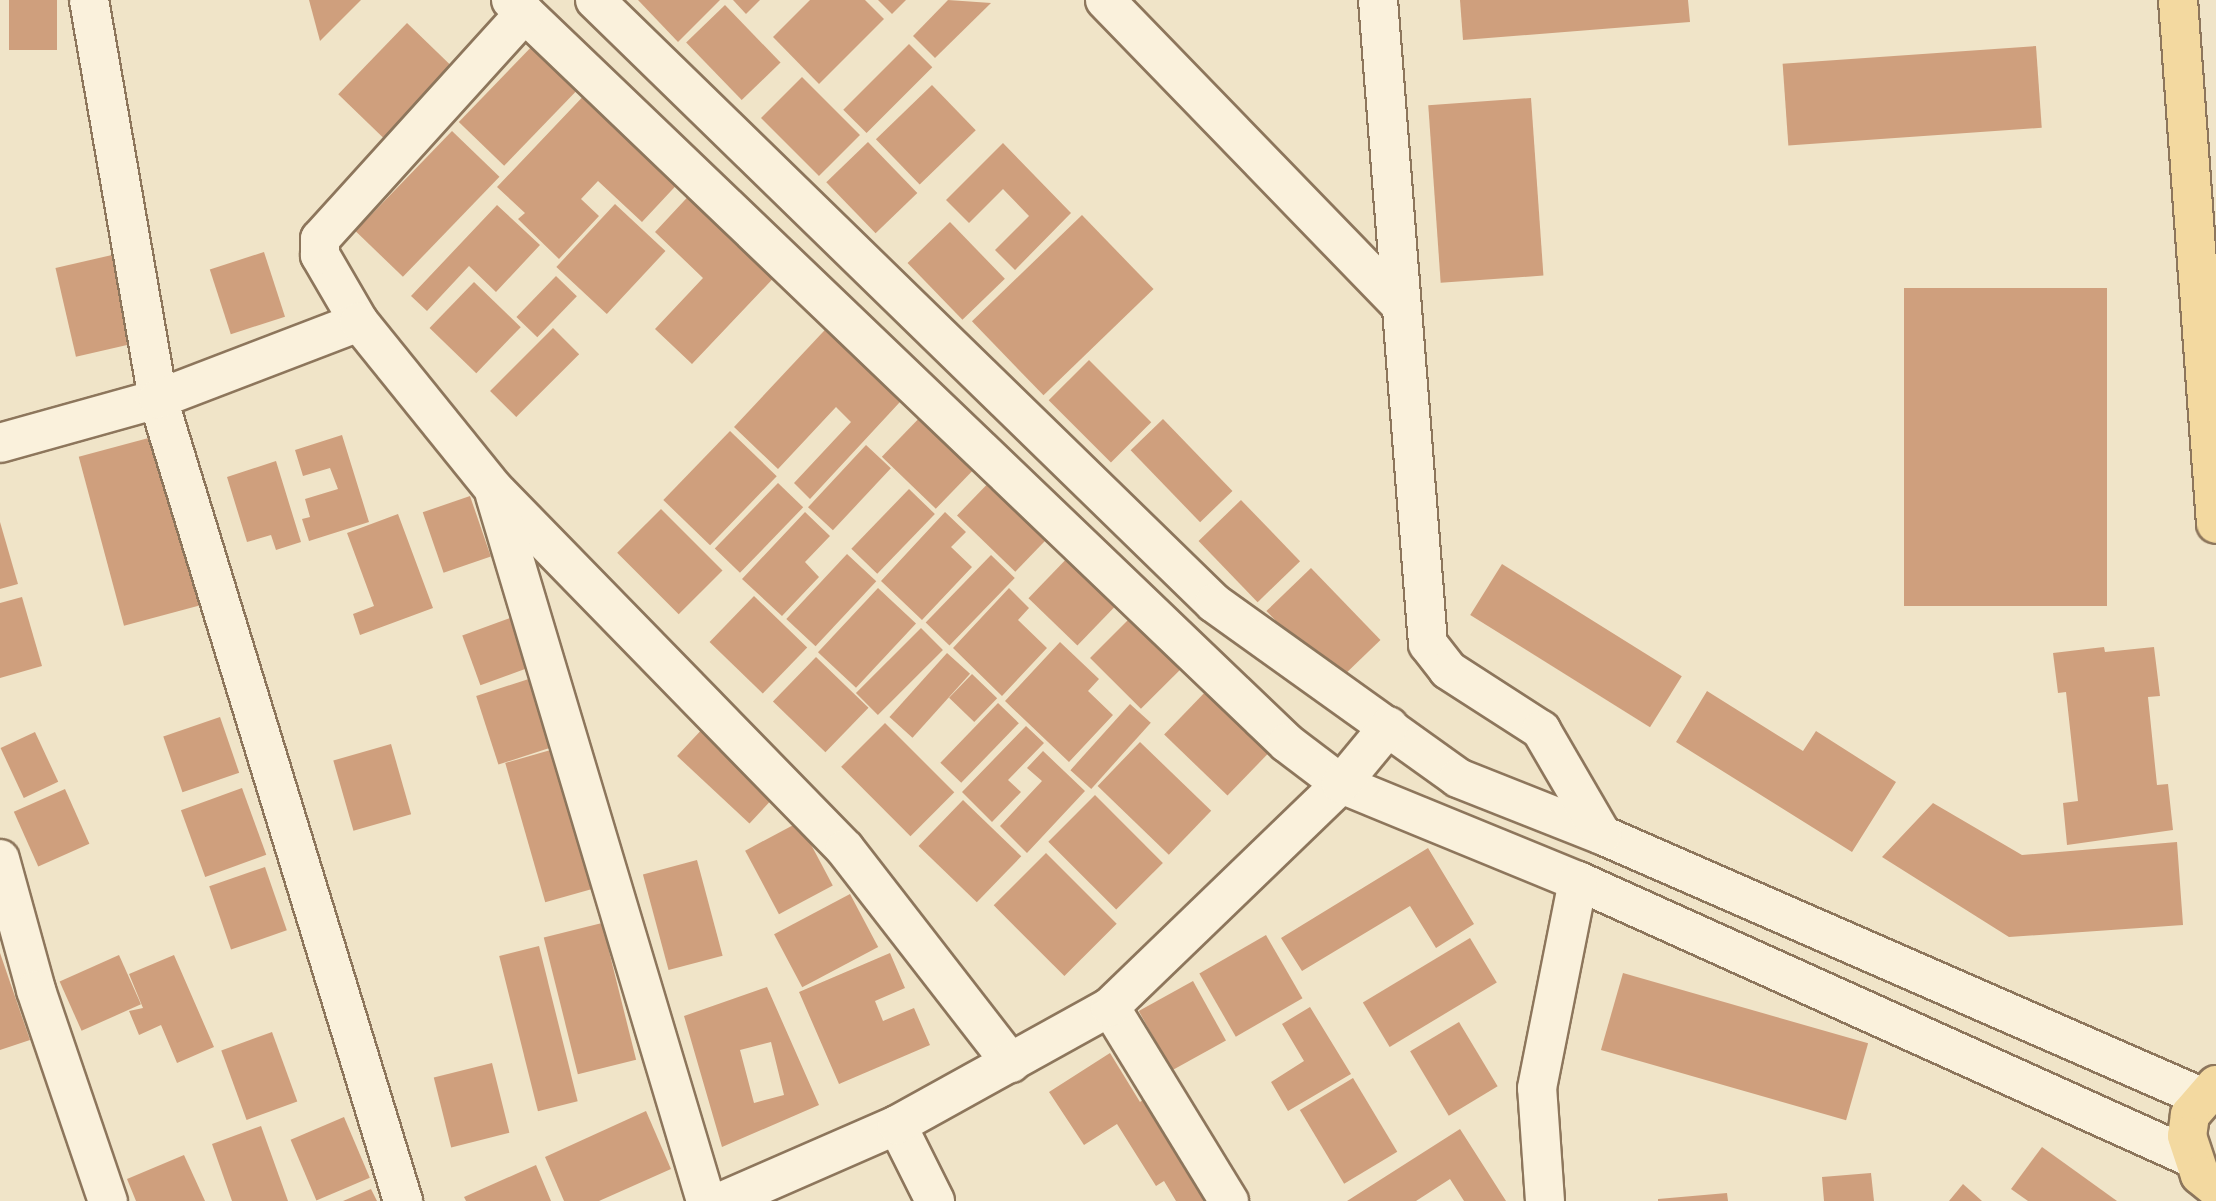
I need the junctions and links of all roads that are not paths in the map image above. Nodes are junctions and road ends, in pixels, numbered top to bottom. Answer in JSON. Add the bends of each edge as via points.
{"nodes":[{"id":1,"x":89,"y":0,"type":"edge"},
{"id":2,"x":595,"y":0,"type":"edge"},
{"id":3,"x":1105,"y":0,"type":"edge"},
{"id":4,"x":1378,"y":0,"type":"edge"},
{"id":5,"x":2178,"y":0,"type":"edge"},
{"id":6,"x":518,"y":6,"type":"edge"},
{"id":7,"x":1399,"y":303,"type":"junction"},
{"id":8,"x":359,"y":322,"type":"junction"},
{"id":9,"x":158,"y":400,"type":"junction"},
{"id":10,"x":0,"y":443,"type":"edge"},
{"id":11,"x":493,"y":488,"type":"junction"},
{"id":12,"x":2216,"y":524,"type":"edge"},
{"id":13,"x":1389,"y":726,"type":"junction"},
{"id":14,"x":1341,"y":784,"type":"junction"},
{"id":15,"x":1602,"y":835,"type":"junction"},
{"id":16,"x":0,"y":859,"type":"edge"},
{"id":17,"x":1578,"y":881,"type":"junction"},
{"id":18,"x":1110,"y":1007,"type":"junction"},
{"id":19,"x":1011,"y":1063,"type":"junction"},
{"id":20,"x":2209,"y":1091,"type":"edge"},
{"id":21,"x":897,"y":1125,"type":"junction"},
{"id":22,"x":2190,"y":1157,"type":"junction"},
{"id":23,"x":2216,"y":1188,"type":"edge"},
{"id":24,"x":108,"y":1201,"type":"edge"},
{"id":25,"x":403,"y":1201,"type":"edge"},
{"id":26,"x":706,"y":1201,"type":"edge"},
{"id":27,"x":723,"y":1201,"type":"edge"},
{"id":28,"x":935,"y":1201,"type":"edge"},
{"id":29,"x":1229,"y":1201,"type":"edge"},
{"id":30,"x":1545,"y":1201,"type":"edge"}],
"edges":[{"from":1,"to":9,"type":"street"},
{"from":2,"to":13,"type":"street","via":[[1214,603]]},
{"from":3,"to":7,"type":"street"},
{"from":4,"to":7,"type":"street"},
{"from":5,"to":12,"type":"main road"},
{"from":6,"to":8,"type":"street","via":[[320,239],[320,255]]},
{"from":6,"to":14,"type":"street","via":[[1276,733]]},
{"from":7,"to":15,"type":"street","via":[[1429,644],[1448,670],[1541,730]]},
{"from":8,"to":9,"type":"street"},
{"from":8,"to":11,"type":"street"},
{"from":9,"to":10,"type":"street"},
{"from":9,"to":25,"type":"street"},
{"from":11,"to":19,"type":"street","via":[[845,849]]},
{"from":11,"to":26,"type":"street"},
{"from":13,"to":14,"type":"street"},
{"from":13,"to":15,"type":"street","via":[[1458,778]]},
{"from":14,"to":17,"type":"street"},
{"from":14,"to":18,"type":"street"},
{"from":15,"to":20,"type":"street"},
{"from":16,"to":24,"type":"street","via":[[36,990]]},
{"from":17,"to":22,"type":"street"},
{"from":17,"to":30,"type":"street","via":[[1537,1088]]},
{"from":18,"to":19,"type":"street"},
{"from":18,"to":29,"type":"street"},
{"from":19,"to":21,"type":"street"},
{"from":20,"to":22,"type":"main road","via":[[2190,1115]]},
{"from":21,"to":27,"type":"street"},
{"from":21,"to":28,"type":"street"},
{"from":22,"to":23,"type":"main road","via":[[2200,1175]]}]}
